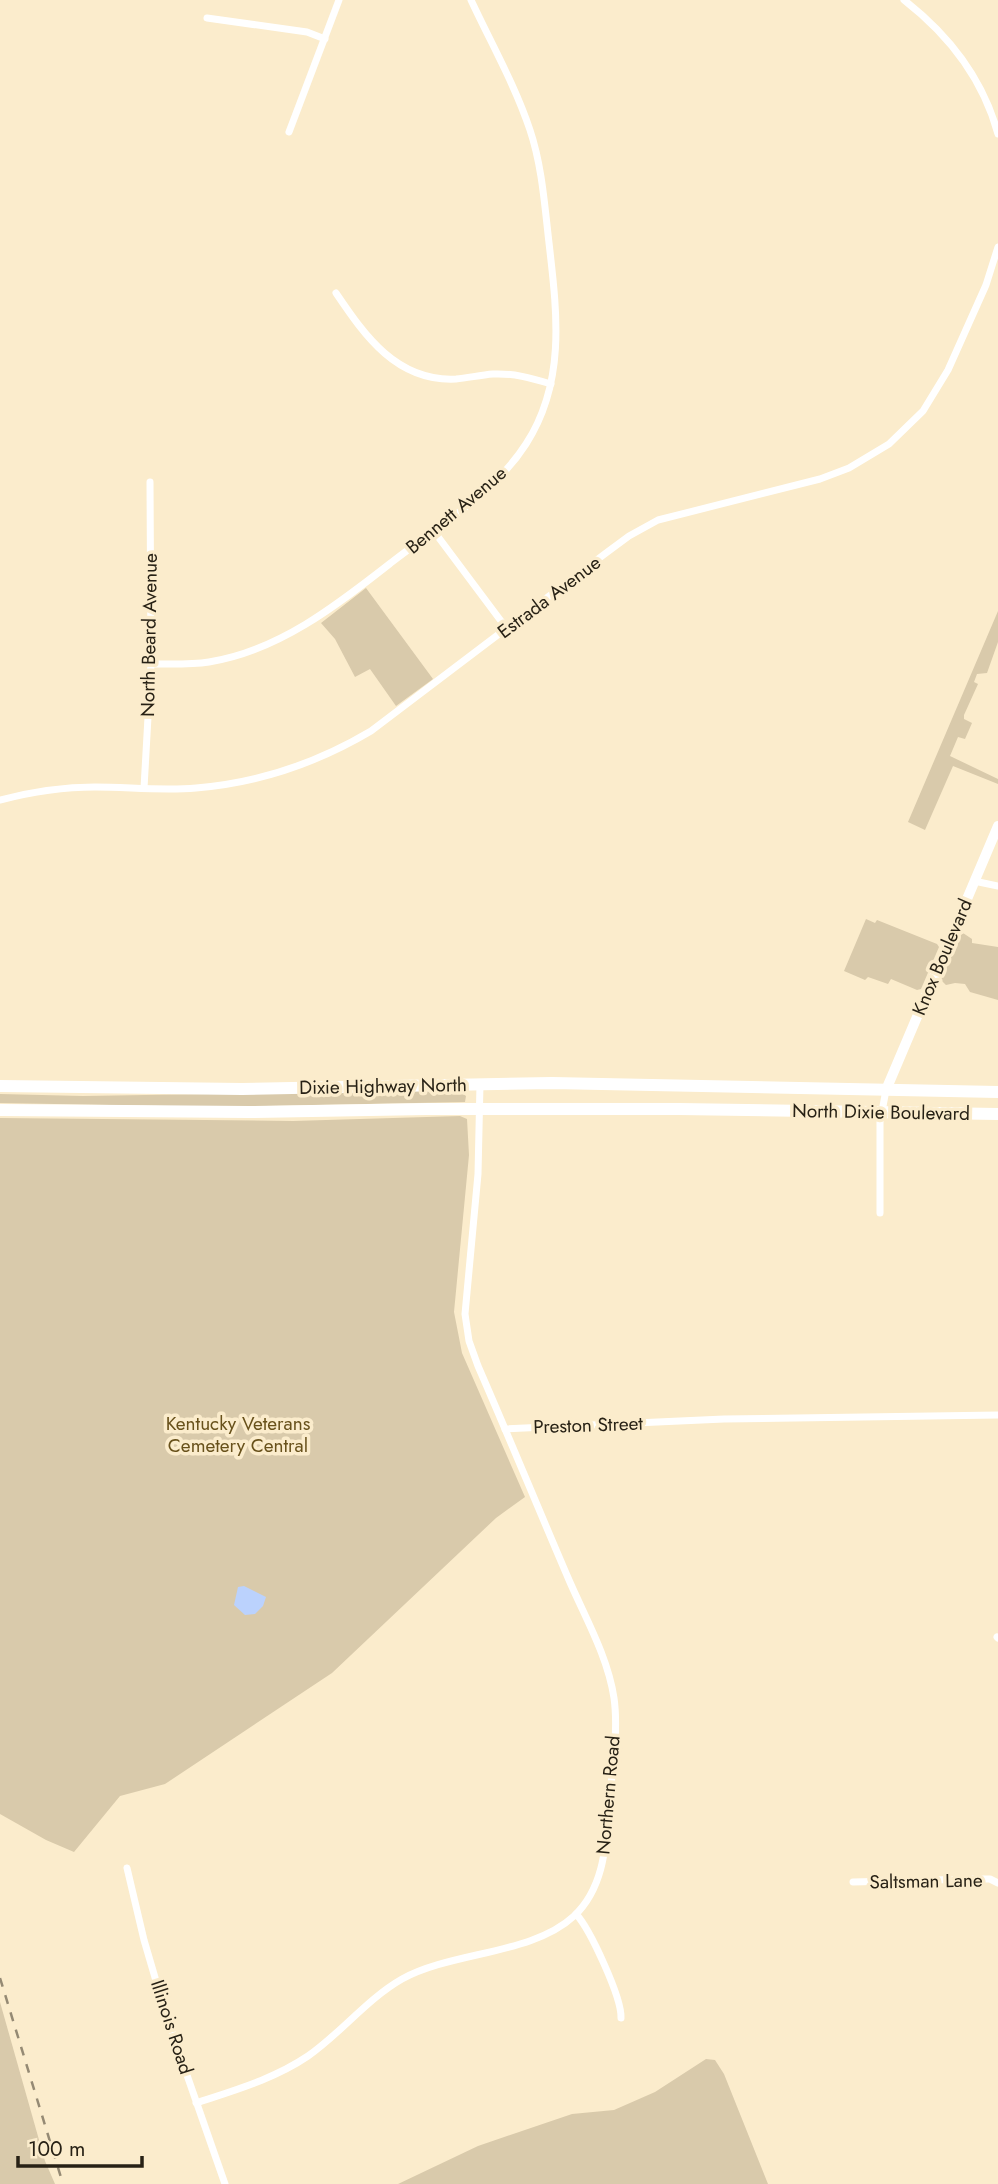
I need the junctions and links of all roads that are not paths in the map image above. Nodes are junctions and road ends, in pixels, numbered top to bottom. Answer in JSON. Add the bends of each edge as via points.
{"nodes":[{"id":1,"x":339,"y":0,"type":"edge"},
{"id":2,"x":471,"y":0,"type":"edge"},
{"id":3,"x":904,"y":0,"type":"edge"},
{"id":4,"x":206,"y":18,"type":"dead end"},
{"id":5,"x":325,"y":39,"type":"junction"},
{"id":6,"x":289,"y":132,"type":"dead end"},
{"id":7,"x":998,"y":134,"type":"edge"},
{"id":8,"x":998,"y":247,"type":"edge"},
{"id":9,"x":336,"y":293,"type":"dead end"},
{"id":10,"x":551,"y":384,"type":"junction"},
{"id":11,"x":150,"y":482,"type":"dead end"},
{"id":12,"x":433,"y":530,"type":"junction"},
{"id":13,"x":507,"y":629,"type":"junction"},
{"id":14,"x":151,"y":664,"type":"junction"},
{"id":15,"x":144,"y":788,"type":"junction"},
{"id":16,"x":0,"y":800,"type":"edge"},
{"id":17,"x":998,"y":825,"type":"edge"},
{"id":18,"x":974,"y":881,"type":"junction"},
{"id":19,"x":998,"y":886,"type":"edge"},
{"id":20,"x":480,"y":1084,"type":"junction"},
{"id":21,"x":0,"y":1086,"type":"edge"},
{"id":22,"x":765,"y":1087,"type":"joint"},
{"id":23,"x":886,"y":1090,"type":"junction"},
{"id":24,"x":998,"y":1092,"type":"edge"},
{"id":25,"x":0,"y":1110,"type":"edge"},
{"id":26,"x":480,"y":1110,"type":"junction"},
{"id":27,"x":764,"y":1110,"type":"joint"},
{"id":28,"x":881,"y":1111,"type":"junction"},
{"id":29,"x":998,"y":1114,"type":"edge"},
{"id":30,"x":880,"y":1213,"type":"dead end"},
{"id":31,"x":998,"y":1415,"type":"edge"},
{"id":32,"x":505,"y":1429,"type":"junction"},
{"id":33,"x":127,"y":1868,"type":"dead end"},
{"id":34,"x":853,"y":1882,"type":"dead end"},
{"id":35,"x":998,"y":1882,"type":"edge"},
{"id":36,"x":576,"y":1914,"type":"junction"},
{"id":37,"x":621,"y":2018,"type":"dead end"},
{"id":38,"x":197,"y":2103,"type":"junction"},
{"id":39,"x":225,"y":2184,"type":"edge"}],
"edges":[{"from":1,"to":5,"type":"street"},
{"from":2,"to":10,"type":"street","name":"Bennett Avenue","via":[[523,110],[541,174],[557,316]]},
{"from":3,"to":7,"type":"street","via":[[967,64]]},
{"from":4,"to":5,"type":"street","via":[[307,32]]},
{"from":5,"to":6,"type":"street"},
{"from":8,"to":13,"type":"street","name":"Estrada Avenue","via":[[948,370],[923,411],[889,444],[820,479],[658,520],[629,536]]},
{"from":9,"to":10,"type":"street","via":[[373,344],[410,370],[452,379],[508,374]]},
{"from":10,"to":12,"type":"street","name":"Bennett Avenue","via":[[534,429],[516,458],[494,483]]},
{"from":11,"to":14,"type":"street","name":"North Beard Avenue"},
{"from":12,"to":13,"type":"street"},
{"from":12,"to":14,"type":"street","name":"Bennett Avenue","via":[[355,591],[282,638],[211,662]]},
{"from":13,"to":15,"type":"street","name":"Estrada Avenue","via":[[372,731],[331,753],[276,774],[234,783]]},
{"from":14,"to":15,"type":"street","name":"North Beard Avenue"},
{"from":15,"to":16,"type":"street","name":"Estrada Avenue","via":[[70,787]]},
{"from":17,"to":18,"type":"main road","name":"Knox Boulevard"},
{"from":18,"to":19,"type":"street"},
{"from":18,"to":23,"type":"main road","name":"Knox Boulevard"},
{"from":20,"to":21,"type":"highway","name":"Dixie Highway North","via":[[242,1090]]},
{"from":20,"to":22,"type":"highway","name":"Dixie Highway North"},
{"from":20,"to":26,"type":"street","name":"Preston Street"},
{"from":22,"to":23,"type":"highway","name":"North Dixie Boulevard"},
{"from":23,"to":24,"type":"highway","name":"North Dixie Boulevard"},
{"from":23,"to":28,"type":"street"},
{"from":25,"to":26,"type":"highway","name":"Dixie Highway North"},
{"from":26,"to":27,"type":"highway","name":"Dixie Highway North"},
{"from":26,"to":32,"type":"street","name":"Preston Street","via":[[465,1314],[478,1366]]},
{"from":27,"to":28,"type":"highway","name":"North Dixie Boulevard"},
{"from":28,"to":29,"type":"highway","name":"North Dixie Boulevard"},
{"from":28,"to":30,"type":"street"},
{"from":31,"to":32,"type":"street","name":"Preston Street","via":[[724,1419]]},
{"from":32,"to":36,"type":"street","name":"Northern Road","via":[[592,1633],[614,1699],[604,1855],[591,1895]]},
{"from":33,"to":38,"type":"street","name":"Illinois Road","via":[[144,1940]]},
{"from":34,"to":35,"type":"street","name":"Saltsman Lane"},
{"from":36,"to":37,"type":"street","via":[[586,1925],[619,2001]]},
{"from":36,"to":38,"type":"street","name":"Northern Road","via":[[538,1938],[414,1973],[379,1995],[307,2056],[269,2077]]},
{"from":38,"to":39,"type":"street","name":"Illinois Road"}]}
